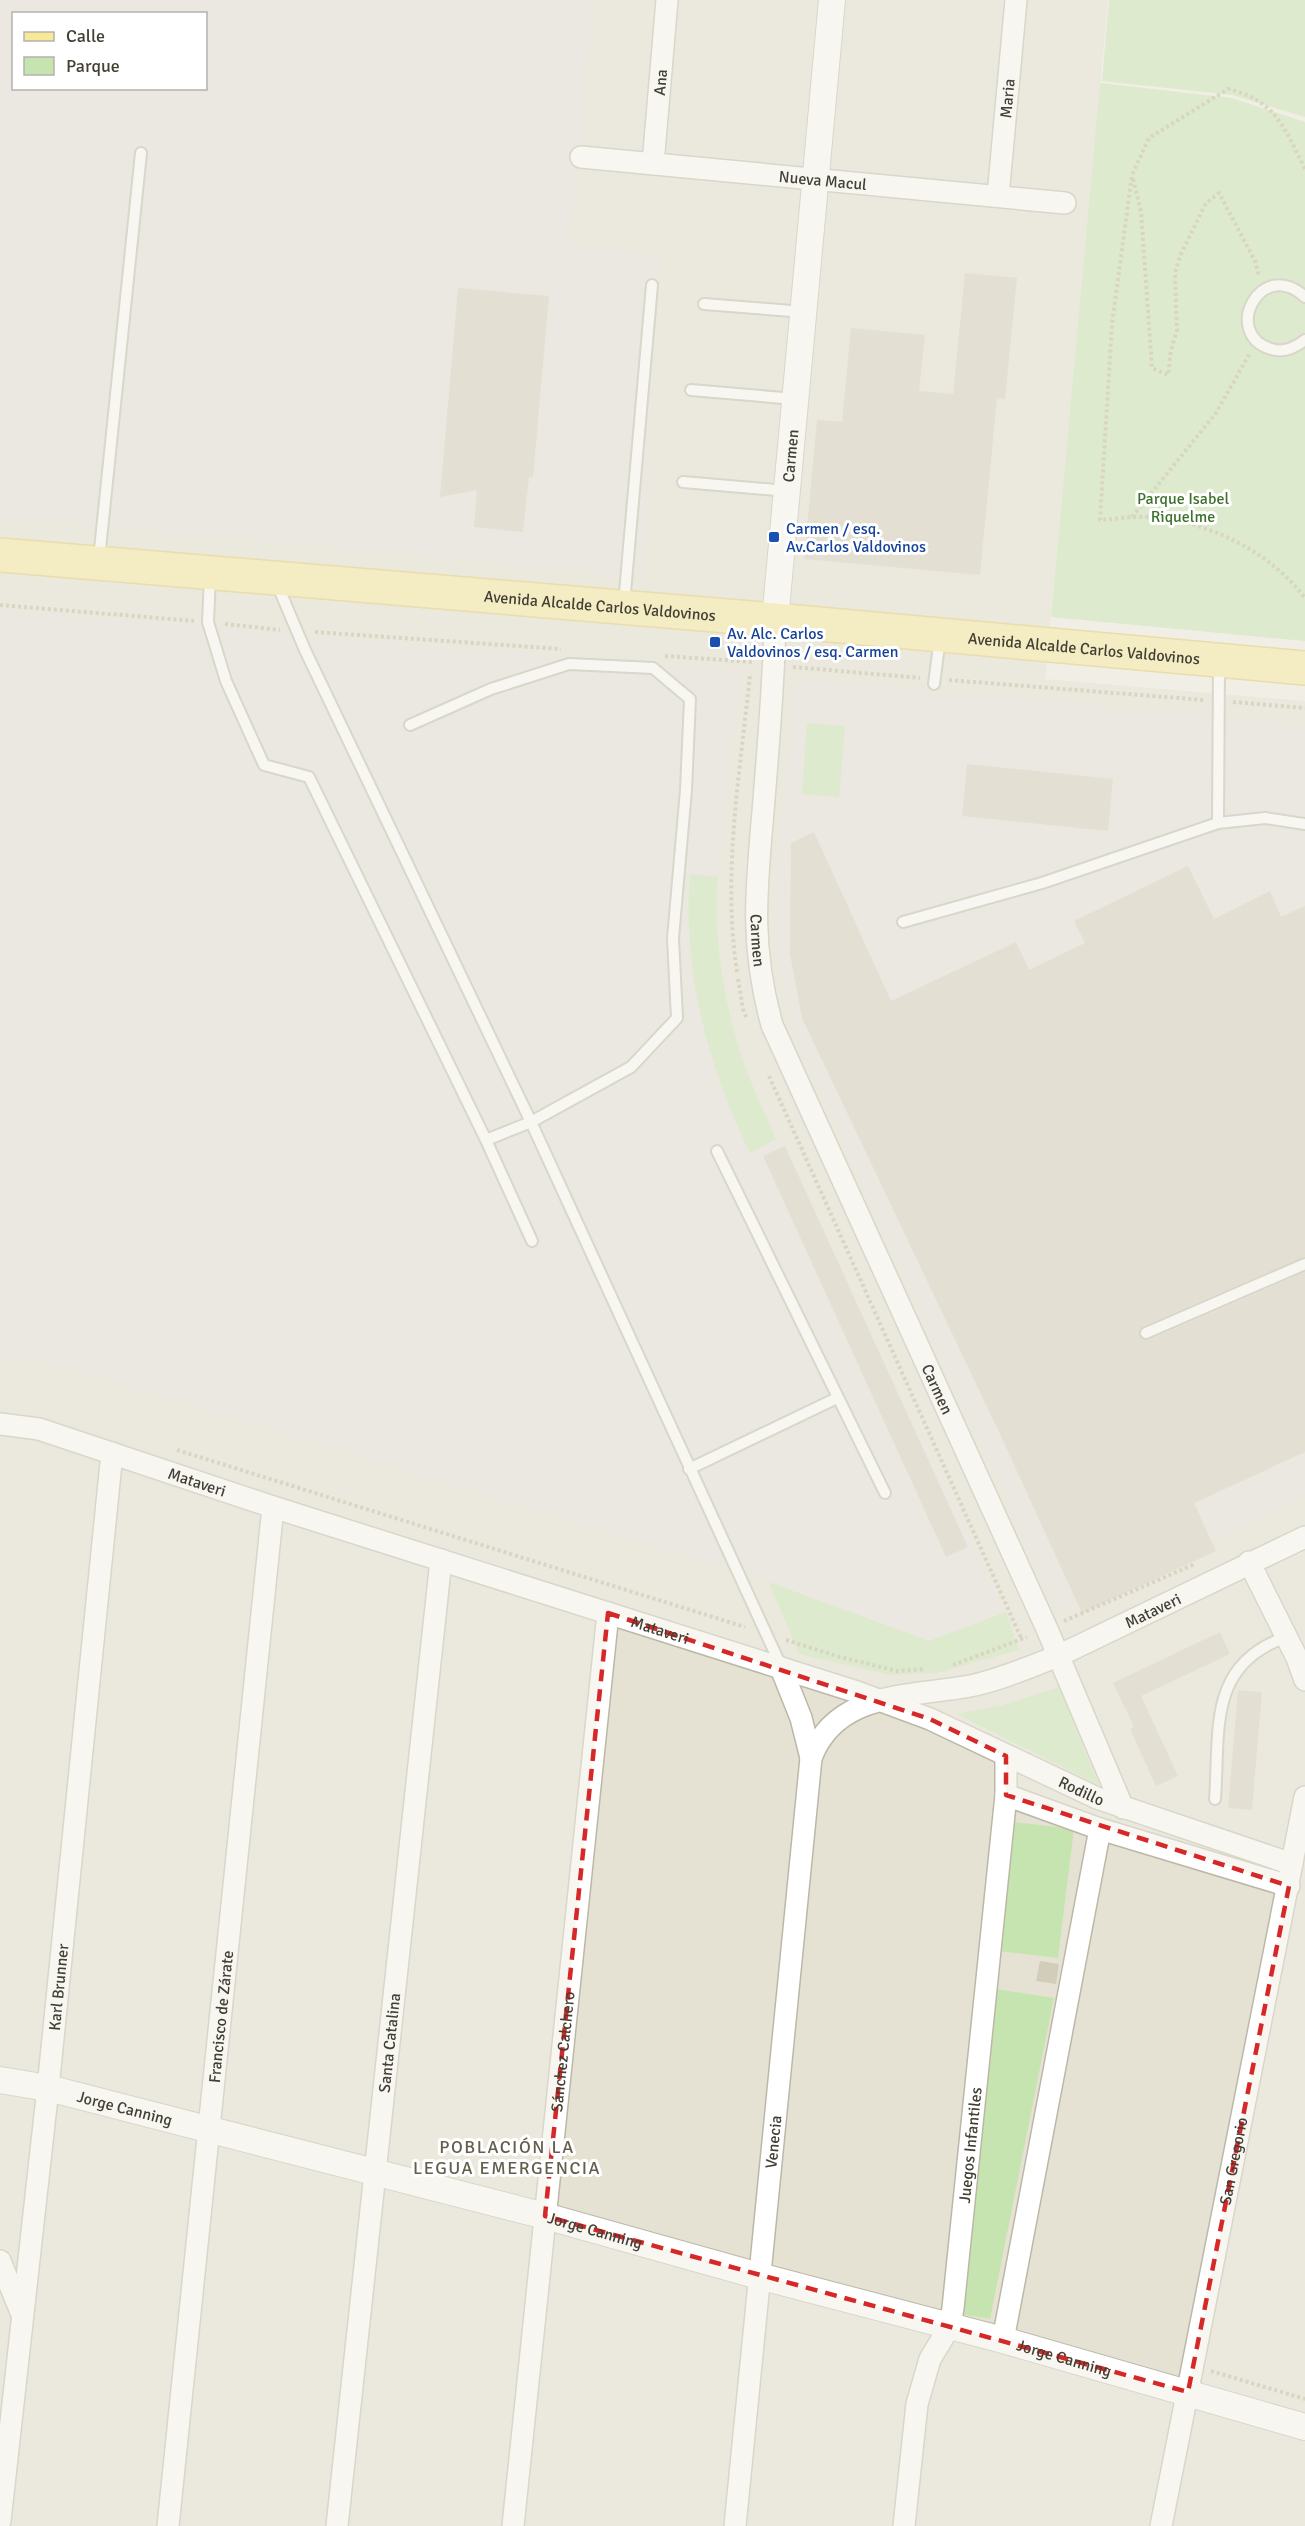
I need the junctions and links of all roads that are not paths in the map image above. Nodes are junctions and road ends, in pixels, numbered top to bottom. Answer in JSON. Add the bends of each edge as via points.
{"nodes":[{"id":1,"x":668,"y":0,"type":"edge"},
{"id":2,"x":832,"y":0,"type":"edge"},
{"id":3,"x":1016,"y":0,"type":"edge"},
{"id":4,"x":141,"y":153,"type":"dead end"},
{"id":5,"x":581,"y":157,"type":"dead end"},
{"id":6,"x":653,"y":164,"type":"junction"},
{"id":7,"x":816,"y":179,"type":"junction"},
{"id":8,"x":998,"y":196,"type":"junction"},
{"id":9,"x":1065,"y":203,"type":"dead end"},
{"id":10,"x":652,"y":285,"type":"dead end"},
{"id":11,"x":1305,"y":297,"type":"edge"},
{"id":12,"x":704,"y":303,"type":"dead end"},
{"id":13,"x":804,"y":312,"type":"junction"},
{"id":14,"x":1305,"y":340,"type":"edge"},
{"id":15,"x":691,"y":390,"type":"dead end"},
{"id":16,"x":796,"y":399,"type":"junction"},
{"id":17,"x":683,"y":482,"type":"dead end"},
{"id":18,"x":787,"y":491,"type":"junction"},
{"id":19,"x":0,"y":555,"type":"edge"},
{"id":20,"x":98,"y":563,"type":"junction"},
{"id":21,"x":210,"y":572,"type":"junction"},
{"id":22,"x":275,"y":578,"type":"junction"},
{"id":23,"x":623,"y":607,"type":"junction"},
{"id":24,"x":775,"y":620,"type":"junction"},
{"id":25,"x":940,"y":635,"type":"junction"},
{"id":26,"x":1220,"y":660,"type":"junction"},
{"id":27,"x":1305,"y":668,"type":"edge"},
{"id":28,"x":934,"y":684,"type":"dead end"},
{"id":29,"x":410,"y":725,"type":"dead end"},
{"id":30,"x":1218,"y":823,"type":"junction"},
{"id":31,"x":1305,"y":824,"type":"edge"},
{"id":32,"x":903,"y":922,"type":"dead end"},
{"id":33,"x":531,"y":1122,"type":"junction"},
{"id":34,"x":486,"y":1140,"type":"junction"},
{"id":35,"x":717,"y":1151,"type":"dead end"},
{"id":36,"x":532,"y":1241,"type":"dead end"},
{"id":37,"x":1305,"y":1264,"type":"edge"},
{"id":38,"x":1146,"y":1334,"type":"dead end"},
{"id":39,"x":837,"y":1398,"type":"junction"},
{"id":40,"x":0,"y":1424,"type":"edge"},
{"id":41,"x":112,"y":1453,"type":"junction"},
{"id":42,"x":689,"y":1469,"type":"junction"},
{"id":43,"x":885,"y":1493,"type":"dead end"},
{"id":44,"x":273,"y":1507,"type":"junction"},
{"id":45,"x":1305,"y":1537,"type":"edge"},
{"id":46,"x":441,"y":1560,"type":"junction"},
{"id":47,"x":1249,"y":1562,"type":"junction"},
{"id":48,"x":608,"y":1613,"type":"junction"},
{"id":49,"x":1286,"y":1637,"type":"junction"},
{"id":50,"x":1058,"y":1656,"type":"junction"},
{"id":51,"x":782,"y":1668,"type":"junction"},
{"id":52,"x":1305,"y":1680,"type":"edge"},
{"id":53,"x":878,"y":1701,"type":"junction"},
{"id":54,"x":1006,"y":1756,"type":"junction"},
{"id":55,"x":811,"y":1758,"type":"junction"},
{"id":56,"x":1006,"y":1796,"type":"junction"},
{"id":57,"x":1305,"y":1797,"type":"edge"},
{"id":58,"x":1215,"y":1799,"type":"dead end"},
{"id":59,"x":1123,"y":1808,"type":"junction"},
{"id":60,"x":1100,"y":1829,"type":"junction"},
{"id":61,"x":1298,"y":1866,"type":"edge"},
{"id":62,"x":1288,"y":1886,"type":"junction"},
{"id":63,"x":0,"y":2080,"type":"edge"},
{"id":64,"x":48,"y":2088,"type":"junction"},
{"id":65,"x":209,"y":2129,"type":"junction"},
{"id":66,"x":375,"y":2173,"type":"junction"},
{"id":67,"x":545,"y":2216,"type":"junction"},
{"id":68,"x":0,"y":2261,"type":"edge"},
{"id":69,"x":759,"y":2276,"type":"junction"},
{"id":70,"x":23,"y":2315,"type":"junction"},
{"id":71,"x":950,"y":2326,"type":"junction"},
{"id":72,"x":1003,"y":2340,"type":"junction"},
{"id":73,"x":1188,"y":2392,"type":"junction"},
{"id":74,"x":1305,"y":2427,"type":"edge"},
{"id":75,"x":0,"y":2521,"type":"edge"},
{"id":76,"x":168,"y":2526,"type":"edge"},
{"id":77,"x":338,"y":2526,"type":"edge"},
{"id":78,"x":513,"y":2526,"type":"edge"},
{"id":79,"x":735,"y":2526,"type":"edge"},
{"id":80,"x":904,"y":2526,"type":"edge"},
{"id":81,"x":1161,"y":2526,"type":"edge"}],
"edges":[{"from":1,"to":6,"type":"street","name":"Ana"},
{"from":2,"to":7,"type":"street","name":"Carmen"},
{"from":3,"to":8,"type":"street","name":"Maria"},
{"from":4,"to":20,"type":"lane"},
{"from":5,"to":6,"type":"street","name":"Nueva Macul"},
{"from":6,"to":7,"type":"street","name":"Nueva Macul"},
{"from":7,"to":8,"type":"street","name":"Nueva Macul"},
{"from":7,"to":13,"type":"street","name":"Carmen"},
{"from":8,"to":9,"type":"street","name":"Nueva Macul"},
{"from":10,"to":23,"type":"lane"},
{"from":11,"to":14,"type":"lane","via":[[1285,285],[1271,286],[1259,293],[1248,311],[1248,322],[1257,341],[1266,347],[1287,350]]},
{"from":12,"to":13,"type":"lane"},
{"from":13,"to":16,"type":"street","name":"Carmen"},
{"from":15,"to":16,"type":"lane"},
{"from":16,"to":18,"type":"street","name":"Carmen"},
{"from":17,"to":18,"type":"lane"},
{"from":18,"to":24,"type":"street","name":"Carmen"},
{"from":19,"to":20,"type":"main road","name":"Avenida Alcalde Carlos Valdovinos"},
{"from":20,"to":21,"type":"main road","name":"Avenida Alcalde Carlos Valdovinos"},
{"from":21,"to":22,"type":"main road","name":"Avenida Alcalde Carlos Valdovinos"},
{"from":21,"to":34,"type":"lane","via":[[208,622],[226,681],[264,765],[309,777]]},
{"from":22,"to":23,"type":"main road","name":"Avenida Alcalde Carlos Valdovinos"},
{"from":22,"to":33,"type":"lane","via":[[305,650]]},
{"from":23,"to":24,"type":"main road","name":"Avenida Alcalde Carlos Valdovinos"},
{"from":24,"to":25,"type":"main road","name":"Avenida Alcalde Carlos Valdovinos"},
{"from":24,"to":50,"type":"street","name":"Carmen","via":[[775,666],[755,905],[759,969],[767,1008],[779,1043]]},
{"from":25,"to":26,"type":"main road","name":"Avenida Alcalde Carlos Valdovinos"},
{"from":25,"to":28,"type":"lane"},
{"from":26,"to":27,"type":"main road","name":"Avenida Alcalde Carlos Valdovinos"},
{"from":26,"to":30,"type":"lane"},
{"from":29,"to":33,"type":"lane","via":[[491,688],[569,664],[653,668],[690,699],[673,938],[677,1018],[632,1068]]},
{"from":30,"to":31,"type":"lane","via":[[1265,818]]},
{"from":30,"to":32,"type":"lane","via":[[1042,883]]},
{"from":33,"to":34,"type":"lane"},
{"from":33,"to":42,"type":"lane"},
{"from":34,"to":36,"type":"lane"},
{"from":35,"to":39,"type":"lane"},
{"from":37,"to":38,"type":"lane"},
{"from":39,"to":42,"type":"lane"},
{"from":39,"to":43,"type":"lane"},
{"from":40,"to":41,"type":"street","name":"Mataveri","via":[[39,1429]]},
{"from":41,"to":44,"type":"street","name":"Mataveri"},
{"from":41,"to":64,"type":"street","name":"Karl Brunner"},
{"from":42,"to":51,"type":"lane"},
{"from":44,"to":46,"type":"street","name":"Mataveri"},
{"from":44,"to":65,"type":"street","name":"Francisco de Zárate"},
{"from":45,"to":47,"type":"street","name":"Mataveri"},
{"from":46,"to":48,"type":"street","name":"Mataveri"},
{"from":46,"to":66,"type":"street","name":"Santa Catalina"},
{"from":47,"to":49,"type":"street"},
{"from":47,"to":50,"type":"street","name":"Mataveri"},
{"from":48,"to":51,"type":"street","name":"Mataveri"},
{"from":48,"to":67,"type":"street","name":"Sánchez Calchero"},
{"from":49,"to":52,"type":"street"},
{"from":49,"to":58,"type":"lane","via":[[1250,1655],[1226,1686],[1221,1706]]},
{"from":50,"to":53,"type":"street","name":"Mataveri","via":[[986,1682]]},
{"from":50,"to":59,"type":"street","name":"Carmen"},
{"from":51,"to":53,"type":"street","name":"Mataveri"},
{"from":51,"to":55,"type":"street","name":"Venecia"},
{"from":53,"to":54,"type":"street","name":"Rodillo","via":[[930,1719]]},
{"from":53,"to":55,"type":"street","name":"Venecia","via":[[856,1707],[835,1722],[820,1738]]},
{"from":54,"to":56,"type":"street","name":"Juegos Infantiles"},
{"from":54,"to":59,"type":"street","name":"Rodillo"},
{"from":55,"to":69,"type":"street","name":"Venecia"},
{"from":56,"to":60,"type":"street","name":"Rodillo"},
{"from":56,"to":71,"type":"street","name":"Juegos Infantiles"},
{"from":57,"to":61,"type":"street","name":"San Gregorio"},
{"from":59,"to":61,"type":"street","name":"Rodillo"},
{"from":60,"to":62,"type":"street","name":"Rodillo"},
{"from":60,"to":72,"type":"street"},
{"from":61,"to":62,"type":"street","name":"San Gregorio"},
{"from":62,"to":73,"type":"street","name":"San Gregorio"},
{"from":63,"to":64,"type":"street","name":"Jorge Canning"},
{"from":64,"to":65,"type":"street","name":"Jorge Canning"},
{"from":64,"to":70,"type":"street","name":"Karl Brunner"},
{"from":65,"to":66,"type":"street","name":"Jorge Canning"},
{"from":65,"to":76,"type":"street","name":"Francisco de Zárate"},
{"from":66,"to":67,"type":"street","name":"Jorge Canning"},
{"from":66,"to":77,"type":"street","name":"Santa Catalina"},
{"from":67,"to":69,"type":"street","name":"Jorge Canning"},
{"from":67,"to":78,"type":"street","name":"Sánchez Calchero"},
{"from":68,"to":70,"type":"street"},
{"from":69,"to":71,"type":"street","name":"Jorge Canning"},
{"from":69,"to":79,"type":"street","name":"Venecia"},
{"from":70,"to":75,"type":"street","name":"Karl Brunner"},
{"from":71,"to":72,"type":"street","name":"Jorge Canning"},
{"from":71,"to":80,"type":"street","name":"Juegos Infantiles","via":[[930,2359],[917,2404]]},
{"from":72,"to":73,"type":"street","name":"Jorge Canning"},
{"from":73,"to":74,"type":"street","name":"Jorge Canning"},
{"from":73,"to":81,"type":"street","name":"San Gregorio"}]}
